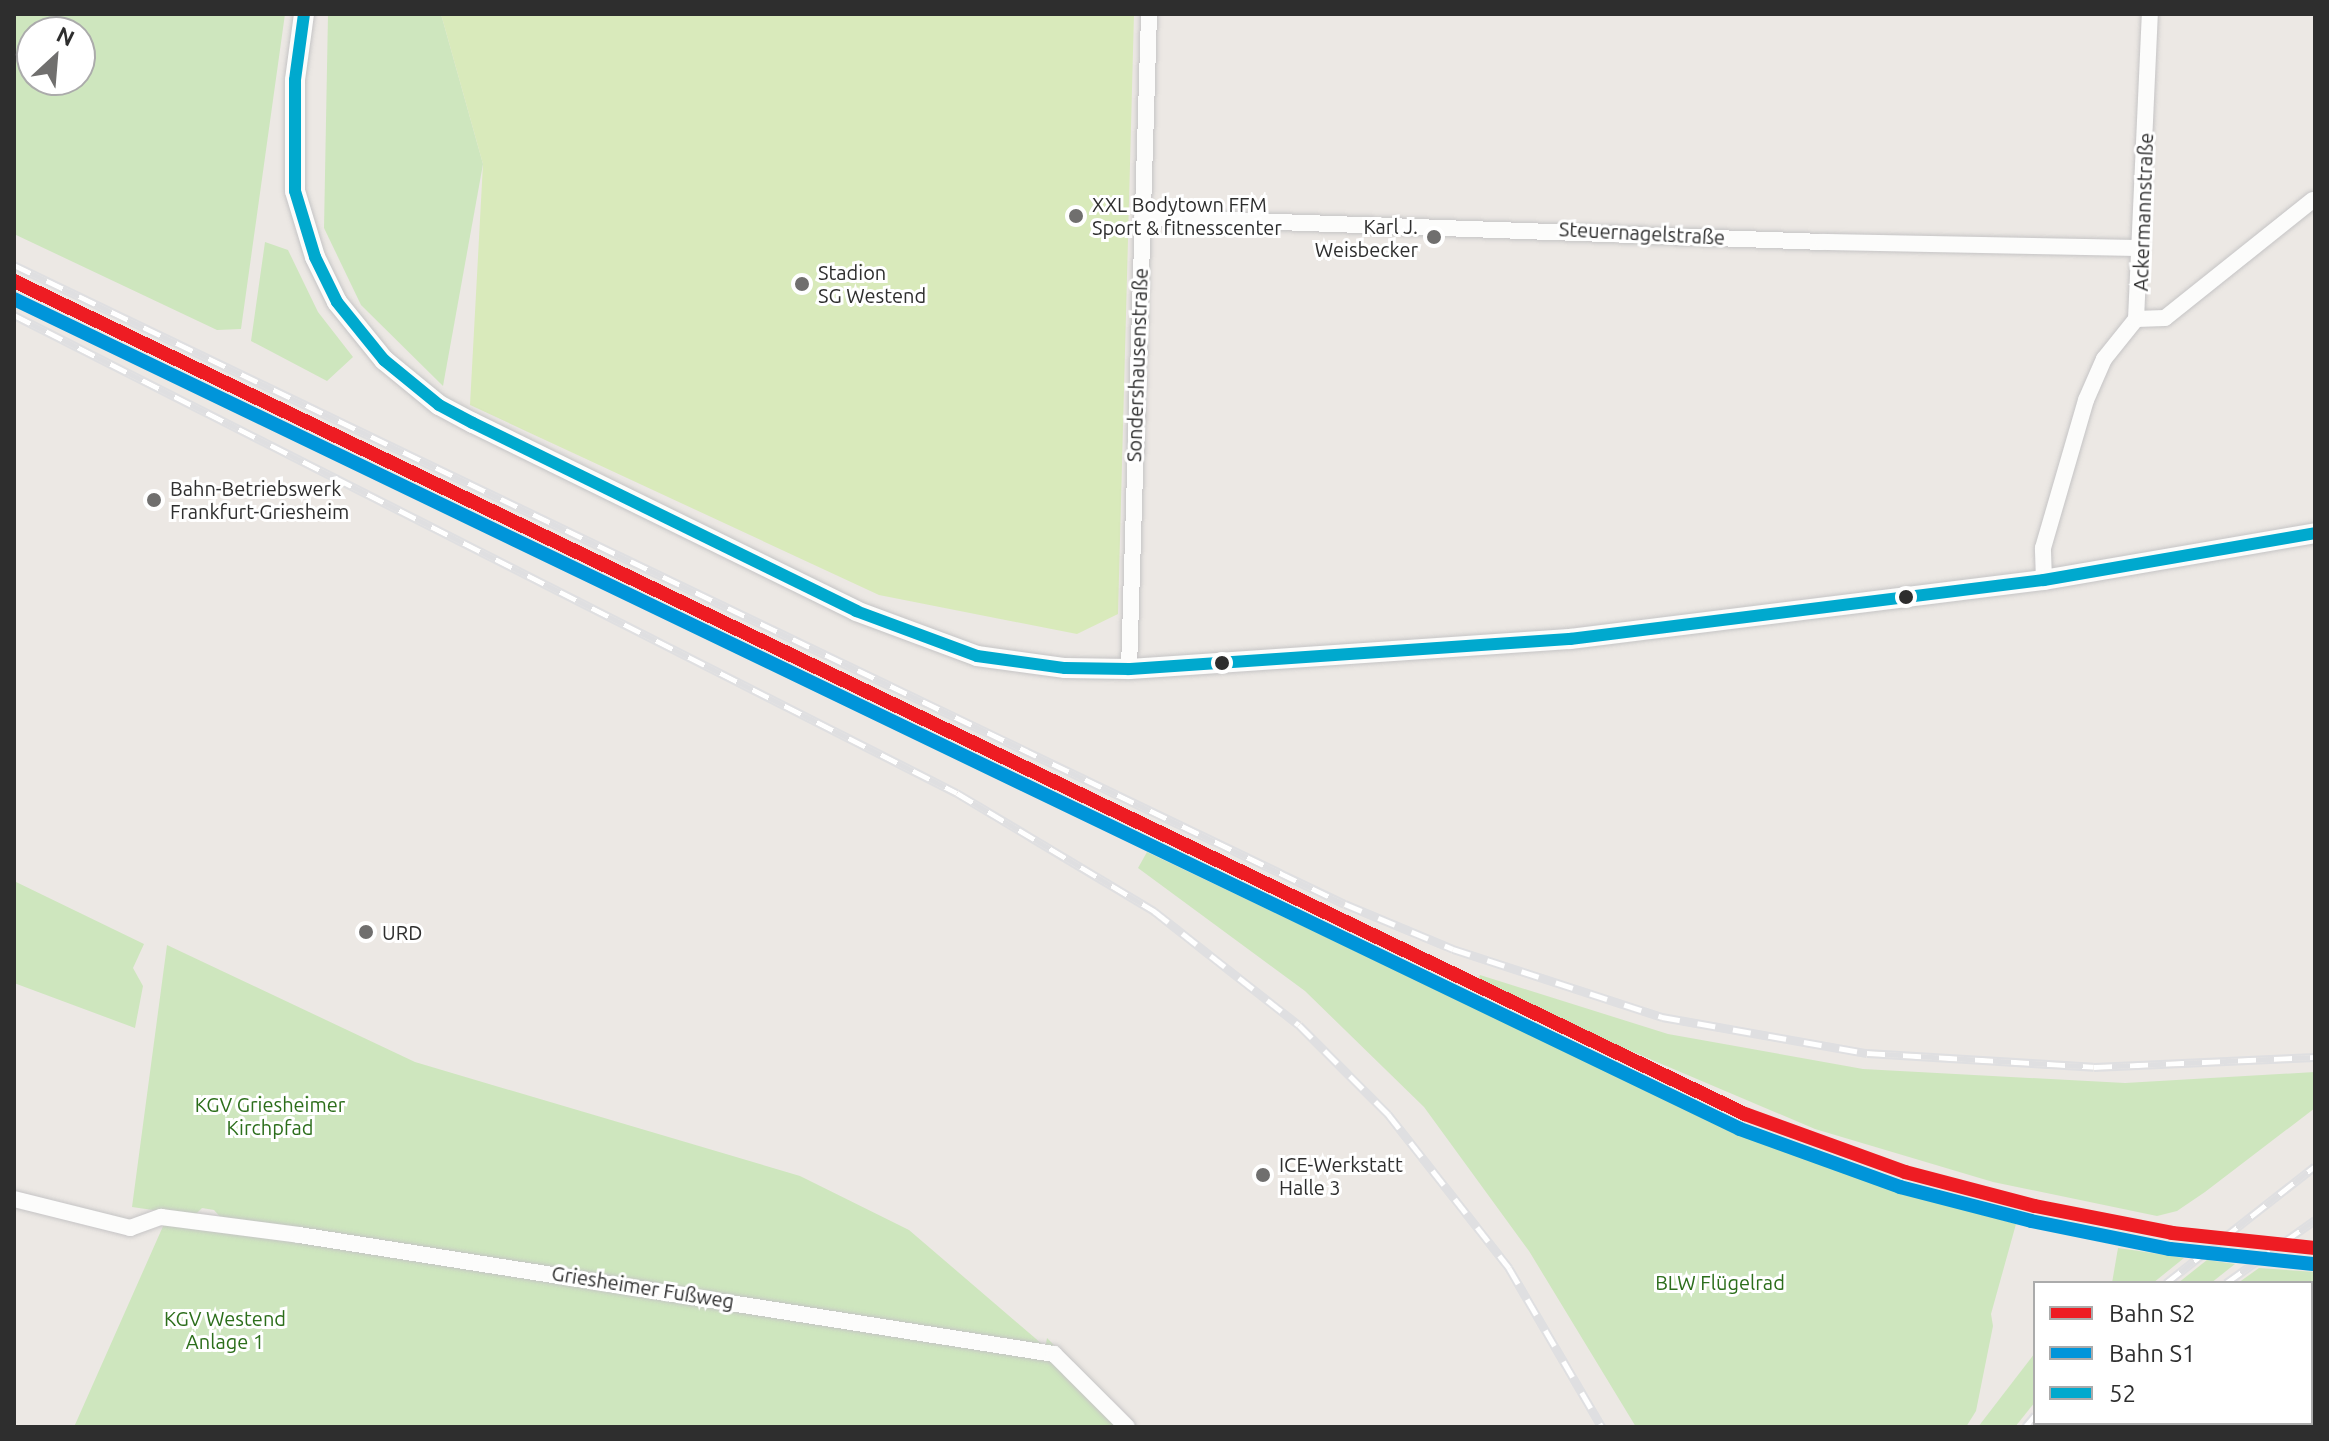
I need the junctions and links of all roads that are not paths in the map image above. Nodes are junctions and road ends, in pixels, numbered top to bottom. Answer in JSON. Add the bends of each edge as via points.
{"nodes":[{"id":1,"x":304,"y":14,"type":"edge"},
{"id":2,"x":1149,"y":14,"type":"edge"},
{"id":3,"x":2150,"y":14,"type":"edge"},
{"id":4,"x":2313,"y":200,"type":"edge"},
{"id":5,"x":1142,"y":217,"type":"junction"},
{"id":6,"x":2141,"y":248,"type":"junction"},
{"id":7,"x":2136,"y":319,"type":"junction"},
{"id":8,"x":2315,"y":533,"type":"edge"},
{"id":9,"x":2044,"y":580,"type":"junction"},
{"id":10,"x":1129,"y":669,"type":"junction"},
{"id":11,"x":14,"y":1199,"type":"edge"},
{"id":12,"x":1127,"y":1427,"type":"edge"}],
"edges":[{"from":1,"to":10,"type":"street","via":[[292,144],[304,227],[337,302],[409,383],[473,423],[903,632],[977,656],[1065,668]]},
{"from":2,"to":5,"type":"street","name":"Sondershausenstraße"},
{"from":3,"to":6,"type":"street","name":"Ackermannstraße"},
{"from":4,"to":7,"type":"street","via":[[2165,318]]},
{"from":5,"to":6,"type":"street","name":"Steuernagelstraße"},
{"from":5,"to":10,"type":"street","name":"Sondershausenstraße"},
{"from":6,"to":7,"type":"street","name":"Ackermannstraße"},
{"from":7,"to":9,"type":"street","name":"Ackermannstraße","via":[[2104,359],[2086,400],[2043,548]]},
{"from":8,"to":9,"type":"street"},
{"from":9,"to":10,"type":"street","via":[[1570,639]]},
{"from":11,"to":12,"type":"street","name":"Griesheimer Fußweg","via":[[130,1228],[161,1217],[299,1235],[1054,1354]]}]}
